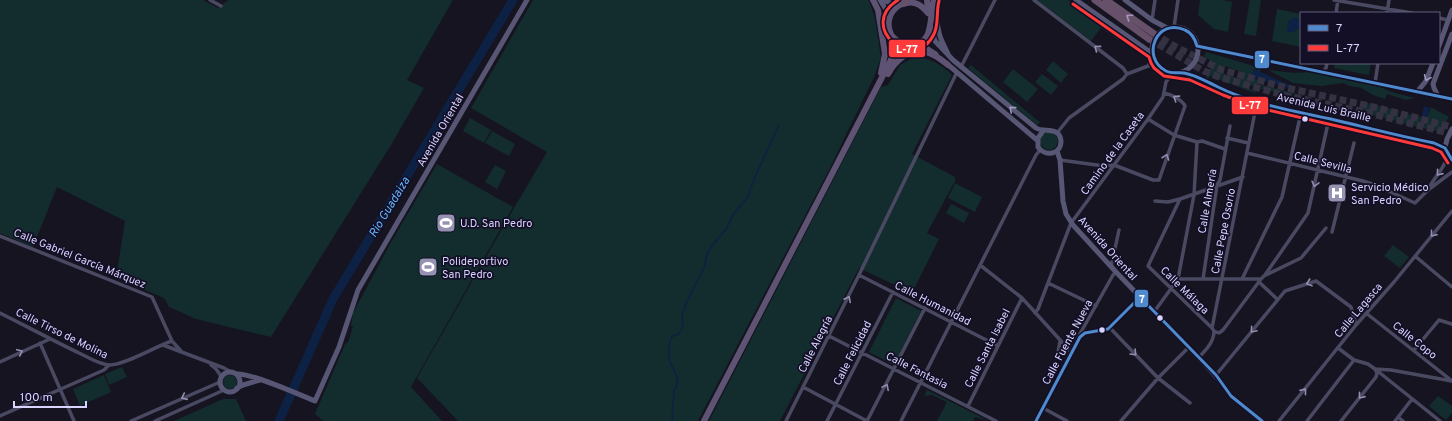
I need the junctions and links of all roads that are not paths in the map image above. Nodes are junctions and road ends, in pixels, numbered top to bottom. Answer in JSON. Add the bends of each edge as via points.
{"nodes":[{"id":1,"x":210,"y":0,"type":"edge"},
{"id":2,"x":527,"y":0,"type":"edge"},
{"id":3,"x":873,"y":0,"type":"edge"},
{"id":4,"x":881,"y":0,"type":"edge"},
{"id":5,"x":927,"y":0,"type":"edge"},
{"id":6,"x":934,"y":0,"type":"edge"},
{"id":7,"x":937,"y":0,"type":"edge"},
{"id":8,"x":995,"y":0,"type":"edge"},
{"id":9,"x":1034,"y":0,"type":"edge"},
{"id":10,"x":1076,"y":0,"type":"edge"},
{"id":11,"x":1088,"y":0,"type":"edge"},
{"id":12,"x":1095,"y":0,"type":"edge"},
{"id":13,"x":1106,"y":0,"type":"edge"},
{"id":14,"x":1110,"y":0,"type":"edge"},
{"id":15,"x":1125,"y":0,"type":"edge"},
{"id":16,"x":1155,"y":0,"type":"edge"},
{"id":17,"x":1178,"y":0,"type":"edge"},
{"id":18,"x":1336,"y":0,"type":"edge"},
{"id":19,"x":1389,"y":0,"type":"edge"},
{"id":20,"x":907,"y":2,"type":"edge"},
{"id":21,"x":221,"y":6,"type":"dead end"},
{"id":22,"x":1116,"y":7,"type":"junction"},
{"id":23,"x":1106,"y":8,"type":"junction"},
{"id":24,"x":1388,"y":8,"type":"junction"},
{"id":25,"x":1452,"y":10,"type":"edge"},
{"id":26,"x":1336,"y":12,"type":"edge"},
{"id":27,"x":1387,"y":12,"type":"edge"},
{"id":28,"x":1407,"y":12,"type":"edge"},
{"id":29,"x":928,"y":13,"type":"junction"},
{"id":30,"x":890,"y":16,"type":"junction"},
{"id":31,"x":1440,"y":18,"type":"edge"},
{"id":32,"x":930,"y":19,"type":"junction"},
{"id":33,"x":1152,"y":20,"type":"junction"},
{"id":34,"x":1448,"y":20,"type":"junction"},
{"id":35,"x":1174,"y":27,"type":"junction"},
{"id":36,"x":931,"y":28,"type":"junction"},
{"id":37,"x":1167,"y":28,"type":"junction"},
{"id":38,"x":1452,"y":34,"type":"edge"},
{"id":39,"x":891,"y":36,"type":"junction"},
{"id":40,"x":1440,"y":43,"type":"edge"},
{"id":41,"x":912,"y":45,"type":"junction"},
{"id":42,"x":1197,"y":46,"type":"junction"},
{"id":43,"x":1153,"y":56,"type":"junction"},
{"id":44,"x":949,"y":57,"type":"junction"},
{"id":45,"x":892,"y":58,"type":"junction"},
{"id":46,"x":1327,"y":64,"type":"edge"},
{"id":47,"x":1378,"y":64,"type":"edge"},
{"id":48,"x":1433,"y":64,"type":"edge"},
{"id":49,"x":948,"y":65,"type":"junction"},
{"id":50,"x":1158,"y":65,"type":"junction"},
{"id":51,"x":1148,"y":66,"type":"junction"},
{"id":52,"x":961,"y":67,"type":"junction"},
{"id":53,"x":1166,"y":71,"type":"junction"},
{"id":54,"x":957,"y":72,"type":"junction"},
{"id":55,"x":1322,"y":72,"type":"junction"},
{"id":56,"x":1175,"y":73,"type":"junction"},
{"id":57,"x":1127,"y":74,"type":"junction"},
{"id":58,"x":881,"y":80,"type":"junction"},
{"id":59,"x":1167,"y":80,"type":"junction"},
{"id":60,"x":1375,"y":83,"type":"junction"},
{"id":61,"x":1164,"y":92,"type":"junction"},
{"id":62,"x":1417,"y":92,"type":"junction"},
{"id":63,"x":1438,"y":96,"type":"junction"},
{"id":64,"x":1452,"y":99,"type":"edge"},
{"id":65,"x":1256,"y":102,"type":"junction"},
{"id":66,"x":1301,"y":113,"type":"junction"},
{"id":67,"x":1148,"y":119,"type":"junction"},
{"id":68,"x":1329,"y":119,"type":"junction"},
{"id":69,"x":1230,"y":126,"type":"dead end"},
{"id":70,"x":1452,"y":129,"type":"edge"},
{"id":71,"x":1043,"y":131,"type":"junction"},
{"id":72,"x":1057,"y":133,"type":"junction"},
{"id":73,"x":1174,"y":135,"type":"junction"},
{"id":74,"x":1227,"y":138,"type":"junction"},
{"id":75,"x":1037,"y":140,"type":"junction"},
{"id":76,"x":1197,"y":142,"type":"junction"},
{"id":77,"x":1248,"y":143,"type":"junction"},
{"id":78,"x":1354,"y":143,"type":"dead end"},
{"id":79,"x":1225,"y":148,"type":"junction"},
{"id":80,"x":1445,"y":148,"type":"junction"},
{"id":81,"x":1040,"y":150,"type":"junction"},
{"id":82,"x":1057,"y":151,"type":"junction"},
{"id":83,"x":1247,"y":153,"type":"junction"},
{"id":84,"x":1448,"y":155,"type":"junction"},
{"id":85,"x":1060,"y":160,"type":"junction"},
{"id":86,"x":1452,"y":160,"type":"edge"},
{"id":87,"x":1290,"y":163,"type":"junction"},
{"id":88,"x":1114,"y":165,"type":"junction"},
{"id":89,"x":1318,"y":170,"type":"junction"},
{"id":90,"x":1452,"y":172,"type":"edge"},
{"id":91,"x":1242,"y":177,"type":"junction"},
{"id":92,"x":1345,"y":177,"type":"junction"},
{"id":93,"x":1218,"y":185,"type":"junction"},
{"id":94,"x":1428,"y":190,"type":"junction"},
{"id":95,"x":1194,"y":195,"type":"junction"},
{"id":96,"x":1180,"y":199,"type":"junction"},
{"id":97,"x":1155,"y":201,"type":"dead end"},
{"id":98,"x":1452,"y":212,"type":"edge"},
{"id":99,"x":1071,"y":223,"type":"junction"},
{"id":100,"x":1326,"y":228,"type":"dead end"},
{"id":101,"x":1119,"y":230,"type":"dead end"},
{"id":102,"x":1332,"y":232,"type":"dead end"},
{"id":103,"x":0,"y":236,"type":"edge"},
{"id":104,"x":1415,"y":256,"type":"junction"},
{"id":105,"x":980,"y":264,"type":"junction"},
{"id":106,"x":1111,"y":267,"type":"junction"},
{"id":107,"x":1116,"y":272,"type":"junction"},
{"id":108,"x":859,"y":275,"type":"junction"},
{"id":109,"x":1265,"y":275,"type":"junction"},
{"id":110,"x":1178,"y":279,"type":"junction"},
{"id":111,"x":1203,"y":279,"type":"junction"},
{"id":112,"x":1223,"y":279,"type":"junction"},
{"id":113,"x":1242,"y":279,"type":"junction"},
{"id":114,"x":1260,"y":281,"type":"junction"},
{"id":115,"x":1048,"y":283,"type":"junction"},
{"id":116,"x":1452,"y":287,"type":"edge"},
{"id":117,"x":1171,"y":290,"type":"junction"},
{"id":118,"x":893,"y":292,"type":"junction"},
{"id":119,"x":1140,"y":297,"type":"junction"},
{"id":120,"x":1022,"y":298,"type":"junction"},
{"id":121,"x":1277,"y":299,"type":"junction"},
{"id":122,"x":1096,"y":306,"type":"junction"},
{"id":123,"x":925,"y":308,"type":"junction"},
{"id":124,"x":1154,"y":312,"type":"junction"},
{"id":125,"x":0,"y":313,"type":"edge"},
{"id":126,"x":1035,"y":313,"type":"junction"},
{"id":127,"x":1366,"y":313,"type":"junction"},
{"id":128,"x":952,"y":323,"type":"junction"},
{"id":129,"x":1356,"y":324,"type":"junction"},
{"id":130,"x":1452,"y":324,"type":"edge"},
{"id":131,"x":1110,"y":328,"type":"junction"},
{"id":132,"x":1213,"y":330,"type":"junction"},
{"id":133,"x":829,"y":336,"type":"junction"},
{"id":134,"x":1080,"y":337,"type":"junction"},
{"id":135,"x":50,"y":339,"type":"junction"},
{"id":136,"x":172,"y":341,"type":"junction"},
{"id":137,"x":1060,"y":342,"type":"junction"},
{"id":138,"x":40,"y":343,"type":"junction"},
{"id":139,"x":162,"y":344,"type":"junction"},
{"id":140,"x":998,"y":346,"type":"junction"},
{"id":141,"x":1189,"y":347,"type":"junction"},
{"id":142,"x":1338,"y":348,"type":"junction"},
{"id":143,"x":1414,"y":350,"type":"junction"},
{"id":144,"x":181,"y":351,"type":"junction"},
{"id":145,"x":1071,"y":352,"type":"junction"},
{"id":146,"x":863,"y":353,"type":"junction"},
{"id":147,"x":1199,"y":357,"type":"junction"},
{"id":148,"x":1057,"y":358,"type":"dead end"},
{"id":149,"x":1354,"y":360,"type":"junction"},
{"id":150,"x":0,"y":362,"type":"edge"},
{"id":151,"x":209,"y":363,"type":"junction"},
{"id":152,"x":110,"y":365,"type":"junction"},
{"id":153,"x":895,"y":369,"type":"junction"},
{"id":154,"x":1375,"y":369,"type":"junction"},
{"id":155,"x":234,"y":373,"type":"junction"},
{"id":156,"x":1216,"y":375,"type":"junction"},
{"id":157,"x":1158,"y":378,"type":"junction"},
{"id":158,"x":220,"y":379,"type":"junction"},
{"id":159,"x":260,"y":380,"type":"junction"},
{"id":160,"x":1452,"y":381,"type":"edge"},
{"id":161,"x":922,"y":382,"type":"junction"},
{"id":162,"x":803,"y":388,"type":"junction"},
{"id":163,"x":60,"y":389,"type":"junction"},
{"id":164,"x":236,"y":389,"type":"junction"},
{"id":165,"x":224,"y":390,"type":"junction"},
{"id":166,"x":1412,"y":399,"type":"junction"},
{"id":167,"x":1190,"y":403,"type":"dead end"},
{"id":168,"x":836,"y":405,"type":"junction"},
{"id":169,"x":968,"y":406,"type":"junction"},
{"id":170,"x":1043,"y":408,"type":"junction"},
{"id":171,"x":0,"y":416,"type":"edge"},
{"id":172,"x":1398,"y":417,"type":"junction"},
{"id":173,"x":74,"y":421,"type":"edge"},
{"id":174,"x":131,"y":421,"type":"edge"},
{"id":175,"x":155,"y":421,"type":"edge"},
{"id":176,"x":704,"y":421,"type":"edge"},
{"id":177,"x":786,"y":421,"type":"edge"},
{"id":178,"x":828,"y":421,"type":"edge"},
{"id":179,"x":867,"y":421,"type":"edge"},
{"id":180,"x":902,"y":421,"type":"edge"},
{"id":181,"x":996,"y":421,"type":"edge"},
{"id":182,"x":1036,"y":421,"type":"edge"},
{"id":183,"x":1067,"y":421,"type":"edge"},
{"id":184,"x":1121,"y":421,"type":"edge"},
{"id":185,"x":1262,"y":421,"type":"edge"},
{"id":186,"x":1279,"y":421,"type":"edge"},
{"id":187,"x":1307,"y":421,"type":"edge"},
{"id":188,"x":1341,"y":421,"type":"edge"},
{"id":189,"x":1395,"y":421,"type":"edge"},
{"id":190,"x":1403,"y":421,"type":"edge"},
{"id":191,"x":1440,"y":421,"type":"edge"}],
"edges":[{"from":1,"to":21,"type":"street"},
{"from":2,"to":159,"type":"street","name":"Avenida Oriental","via":[[358,290],[315,401]]},
{"from":3,"to":58,"type":"main road","via":[[878,10],[885,54]]},
{"from":4,"to":20,"type":"street"},
{"from":4,"to":30,"type":"street"},
{"from":5,"to":29,"type":"main road"},
{"from":6,"to":32,"type":"main road"},
{"from":7,"to":44,"type":"street","via":[[939,32]]},
{"from":8,"to":52,"type":"street"},
{"from":57,"to":9,"type":"street","one_way":true,"via":[[1123,68]]},
{"from":10,"to":43,"type":"street"},
{"from":11,"to":23,"type":"highway"},
{"from":12,"to":23,"type":"highway"},
{"from":13,"to":22,"type":"highway"},
{"from":14,"to":22,"type":"highway"},
{"from":15,"to":33,"type":"street"},
{"from":16,"to":33,"type":"street"},
{"from":17,"to":35,"type":"street"},
{"from":18,"to":24,"type":"street"},
{"from":18,"to":26,"type":"street"},
{"from":19,"to":24,"type":"street"},
{"from":20,"to":29,"type":"main road","via":[[924,8]]},
{"from":20,"to":30,"type":"main road","via":[[893,10]]},
{"from":23,"to":22,"type":"highway","one_way":true,"via":[[1151,36]]},
{"from":24,"to":27,"type":"street"},
{"from":24,"to":28,"type":"street"},
{"from":25,"to":34,"type":"street"},
{"from":29,"to":32,"type":"main road"},
{"from":30,"to":39,"type":"main road"},
{"from":31,"to":34,"type":"street"},
{"from":32,"to":36,"type":"main road"},
{"from":33,"to":37,"type":"street"},
{"from":34,"to":40,"type":"street"},
{"from":35,"to":37,"type":"street"},
{"from":35,"to":42,"type":"street","via":[[1189,32]]},
{"from":36,"to":41,"type":"main road","via":[[923,41]]},
{"from":36,"to":44,"type":"street","via":[[935,41]]},
{"from":37,"to":43,"type":"street","via":[[1153,42]]},
{"from":38,"to":63,"type":"street","via":[[1433,84]]},
{"from":39,"to":41,"type":"main road","via":[[899,42]]},
{"from":39,"to":45,"type":"main road","via":[[894,46]]},
{"from":41,"to":45,"type":"main road","via":[[900,50]]},
{"from":41,"to":49,"type":"street","via":[[930,49]]},
{"from":42,"to":55,"type":"street"},
{"from":42,"to":56,"type":"street","via":[[1198,53],[1193,64],[1185,71]]},
{"from":43,"to":50,"type":"street"},
{"from":43,"to":51,"type":"street"},
{"from":44,"to":52,"type":"street"},
{"from":45,"to":58,"type":"main road"},
{"from":46,"to":55,"type":"street"},
{"from":47,"to":60,"type":"street"},
{"from":48,"to":62,"type":"street","one_way":true,"via":[[1426,81]]},
{"from":49,"to":54,"type":"street"},
{"from":49,"to":58,"type":"main road","via":[[931,54],[915,52],[898,61]]},
{"from":50,"to":51,"type":"street"},
{"from":50,"to":53,"type":"street"},
{"from":51,"to":57,"type":"street"},
{"from":71,"to":52,"type":"street","one_way":true},
{"from":53,"to":56,"type":"street"},
{"from":53,"to":59,"type":"street"},
{"from":54,"to":75,"type":"street"},
{"from":54,"to":108,"type":"street","name":"Calle Alegría"},
{"from":55,"to":60,"type":"street"},
{"from":56,"to":59,"type":"street"},
{"from":56,"to":65,"type":"street","name":"Avenida Luis Braille","via":[[1192,75]]},
{"from":57,"to":72,"type":"street","via":[[1066,120]]},
{"from":58,"to":176,"type":"main road"},
{"from":59,"to":61,"type":"street","name":"Camino de la Caseta"},
{"from":60,"to":62,"type":"street"},
{"from":61,"to":67,"type":"street","name":"Camino de la Caseta"},
{"from":73,"to":61,"type":"street","one_way":true,"via":[[1185,106]]},
{"from":62,"to":63,"type":"street"},
{"from":63,"to":64,"type":"street"},
{"from":65,"to":66,"type":"street","name":"Avenida Luis Braille"},
{"from":65,"to":77,"type":"street","name":"Calle Pepe Osorio"},
{"from":66,"to":68,"type":"street","name":"Avenida Luis Braille"},
{"from":66,"to":87,"type":"street"},
{"from":67,"to":73,"type":"street"},
{"from":67,"to":88,"type":"street","name":"Camino de la Caseta"},
{"from":68,"to":80,"type":"street","name":"Avenida Luis Braille","via":[[1434,143]]},
{"from":68,"to":89,"type":"street"},
{"from":69,"to":74,"type":"street","name":"Calle Almería"},
{"from":70,"to":80,"type":"street"},
{"from":71,"to":72,"type":"street"},
{"from":71,"to":75,"type":"street"},
{"from":72,"to":82,"type":"street","name":"Avenida Oriental","via":[[1061,142]]},
{"from":73,"to":76,"type":"street"},
{"from":88,"to":73,"type":"street","one_way":true,"via":[[1158,180]]},
{"from":74,"to":77,"type":"street"},
{"from":74,"to":79,"type":"street","name":"Calle Almería"},
{"from":75,"to":81,"type":"street"},
{"from":76,"to":79,"type":"street","via":[[1202,141]]},
{"from":76,"to":95,"type":"street"},
{"from":77,"to":83,"type":"street","name":"Calle Pepe Osorio"},
{"from":78,"to":92,"type":"street"},
{"from":79,"to":93,"type":"street","name":"Calle Almería"},
{"from":80,"to":84,"type":"street"},
{"from":81,"to":82,"type":"street","via":[[1050,154]]},
{"from":81,"to":105,"type":"street"},
{"from":82,"to":85,"type":"street","name":"Avenida Oriental"},
{"from":83,"to":87,"type":"street","name":"Calle Sevilla"},
{"from":83,"to":91,"type":"street","name":"Calle Pepe Osorio"},
{"from":84,"to":86,"type":"street"},
{"from":84,"to":94,"type":"street","one_way":true,"via":[[1444,167]]},
{"from":85,"to":88,"type":"street"},
{"from":85,"to":99,"type":"street","name":"Avenida Oriental","via":[[1062,197]]},
{"from":87,"to":89,"type":"street","name":"Calle Sevilla"},
{"from":87,"to":113,"type":"street","via":[[1282,197]]},
{"from":88,"to":99,"type":"street","name":"Camino de la Caseta"},
{"from":89,"to":92,"type":"street","name":"Calle Sevilla"},
{"from":89,"to":109,"type":"street","one_way":true,"via":[[1308,213]]},
{"from":90,"to":94,"type":"street"},
{"from":91,"to":93,"type":"street"},
{"from":91,"to":112,"type":"street","name":"Calle Pepe Osorio"},
{"from":92,"to":94,"type":"street","name":"Calle Sevilla","via":[[1375,185],[1415,203]]},
{"from":92,"to":102,"type":"street"},
{"from":93,"to":95,"type":"street"},
{"from":93,"to":111,"type":"street","name":"Calle Almería"},
{"from":95,"to":96,"type":"street"},
{"from":95,"to":110,"type":"street"},
{"from":96,"to":97,"type":"street","via":[[1168,202]]},
{"from":96,"to":117,"type":"street","name":"Calle Málaga","via":[[1149,264],[1149,268]]},
{"from":98,"to":104,"type":"street","name":"Calle Lagasca","one_way":true},
{"from":99,"to":106,"type":"street","name":"Avenida Oriental"},
{"from":99,"to":115,"type":"street","name":"Camino de la Caseta"},
{"from":100,"to":109,"type":"street","via":[[1301,258]]},
{"from":101,"to":106,"type":"street"},
{"from":103,"to":136,"type":"street","name":"Calle Gabriel García Márquez","via":[[152,297]]},
{"from":104,"to":116,"type":"street"},
{"from":104,"to":127,"type":"street","name":"Calle Lagasca"},
{"from":105,"to":120,"type":"street"},
{"from":105,"to":128,"type":"street"},
{"from":106,"to":107,"type":"street","name":"Avenida Oriental"},
{"from":107,"to":119,"type":"street","name":"Avenida Oriental"},
{"from":107,"to":122,"type":"street","name":"Calle Fuente Nueva"},
{"from":108,"to":118,"type":"street","name":"Calle Humanidad"},
{"from":133,"to":108,"type":"street","name":"Calle Alegría","one_way":true},
{"from":109,"to":114,"type":"street"},
{"from":110,"to":111,"type":"street"},
{"from":110,"to":117,"type":"street"},
{"from":111,"to":112,"type":"street"},
{"from":112,"to":113,"type":"street"},
{"from":112,"to":132,"type":"street","name":"Calle Pepe Osorio"},
{"from":113,"to":114,"type":"street"},
{"from":114,"to":121,"type":"street"},
{"from":114,"to":132,"type":"street","via":[[1223,330],[1219,333]]},
{"from":115,"to":122,"type":"street"},
{"from":115,"to":126,"type":"street","name":"Camino de la Caseta"},
{"from":117,"to":124,"type":"street"},
{"from":117,"to":132,"type":"street","name":"Calle Málaga"},
{"from":118,"to":123,"type":"street","name":"Calle Humanidad"},
{"from":118,"to":146,"type":"street","name":"Calle Felicidad"},
{"from":119,"to":124,"type":"street","name":"Avenida Oriental"},
{"from":119,"to":131,"type":"street"},
{"from":120,"to":126,"type":"street"},
{"from":120,"to":140,"type":"street","name":"Calle Santa Isabel"},
{"from":129,"to":121,"type":"street","one_way":true,"via":[[1352,308],[1316,281],[1285,291]]},
{"from":121,"to":156,"type":"street","one_way":true},
{"from":122,"to":134,"type":"street","name":"Calle Fuente Nueva"},
{"from":123,"to":128,"type":"street","name":"Calle Humanidad"},
{"from":123,"to":153,"type":"street"},
{"from":124,"to":141,"type":"street","name":"Avenida Oriental"},
{"from":125,"to":135,"type":"street","name":"Calle Tirso de Molina"},
{"from":126,"to":137,"type":"street"},
{"from":127,"to":129,"type":"street","name":"Calle Lagasca"},
{"from":127,"to":143,"type":"street","name":"Calle Copo"},
{"from":128,"to":140,"type":"street","name":"Calle Humanidad"},
{"from":128,"to":161,"type":"street"},
{"from":129,"to":142,"type":"street","name":"Calle Lagasca"},
{"from":130,"to":143,"type":"street","via":[[1439,320]]},
{"from":131,"to":134,"type":"street","via":[[1085,333]]},
{"from":131,"to":157,"type":"street","one_way":true},
{"from":132,"to":147,"type":"street","name":"Calle Pepe Osorio","via":[[1213,339]]},
{"from":133,"to":146,"type":"street","name":"Calle Fantasia"},
{"from":133,"to":162,"type":"street","name":"Calle Alegría"},
{"from":134,"to":145,"type":"street","name":"Calle Fuente Nueva"},
{"from":135,"to":138,"type":"street"},
{"from":135,"to":152,"type":"street","name":"Calle Tirso de Molina","via":[[95,361]]},
{"from":136,"to":139,"type":"street","name":"Calle Tirso de Molina"},
{"from":136,"to":144,"type":"street","name":"Calle Gabriel García Márquez"},
{"from":137,"to":145,"type":"street"},
{"from":137,"to":148,"type":"street","name":"Calle Fuente Nueva"},
{"from":150,"to":138,"type":"street","one_way":true},
{"from":138,"to":163,"type":"street"},
{"from":139,"to":144,"type":"street"},
{"from":139,"to":152,"type":"street","name":"Calle Tirso de Molina","via":[[121,363]]},
{"from":140,"to":169,"type":"street","name":"Calle Santa Isabel"},
{"from":141,"to":147,"type":"street","name":"Avenida Oriental"},
{"from":141,"to":157,"type":"street"},
{"from":142,"to":149,"type":"street"},
{"from":186,"to":142,"type":"street","name":"Calle Lagasca","one_way":true},
{"from":143,"to":160,"type":"street","name":"Calle Copo"},
{"from":144,"to":151,"type":"street"},
{"from":145,"to":170,"type":"street","name":"Calle Fuente Nueva"},
{"from":146,"to":153,"type":"street","name":"Calle Fantasia"},
{"from":146,"to":168,"type":"street","name":"Calle Felicidad"},
{"from":147,"to":156,"type":"street","name":"Avenida Oriental"},
{"from":149,"to":154,"type":"street"},
{"from":149,"to":187,"type":"street"},
{"from":151,"to":155,"type":"street"},
{"from":151,"to":158,"type":"street","via":[[216,369]]},
{"from":152,"to":163,"type":"street"},
{"from":153,"to":161,"type":"street","name":"Calle Fantasia"},
{"from":179,"to":153,"type":"street","one_way":true},
{"from":154,"to":160,"type":"street"},
{"from":154,"to":166,"type":"street"},
{"from":154,"to":188,"type":"street","one_way":true,"via":[[1376,377]]},
{"from":155,"to":158,"type":"street","via":[[225,373]]},
{"from":155,"to":159,"type":"street"},
{"from":155,"to":164,"type":"street","via":[[240,381]]},
{"from":156,"to":185,"type":"street","name":"Avenida Oriental","via":[[1231,396]]},
{"from":157,"to":167,"type":"street"},
{"from":157,"to":184,"type":"street"},
{"from":158,"to":165,"type":"street"},
{"from":158,"to":174,"type":"street","one_way":true},
{"from":159,"to":164,"type":"street"},
{"from":161,"to":169,"type":"street","name":"Calle Fantasia"},
{"from":161,"to":180,"type":"street"},
{"from":162,"to":168,"type":"street"},
{"from":162,"to":177,"type":"street","name":"Calle Alegría"},
{"from":163,"to":171,"type":"street"},
{"from":163,"to":173,"type":"street"},
{"from":164,"to":165,"type":"street"},
{"from":165,"to":175,"type":"street"},
{"from":166,"to":172,"type":"street"},
{"from":166,"to":191,"type":"street"},
{"from":168,"to":178,"type":"street","name":"Calle Felicidad"},
{"from":168,"to":179,"type":"street"},
{"from":169,"to":181,"type":"street","name":"Calle Fantasia"},
{"from":170,"to":182,"type":"street","name":"Calle Fuente Nueva"},
{"from":170,"to":183,"type":"street"},
{"from":172,"to":189,"type":"street"},
{"from":172,"to":190,"type":"street"}]}
